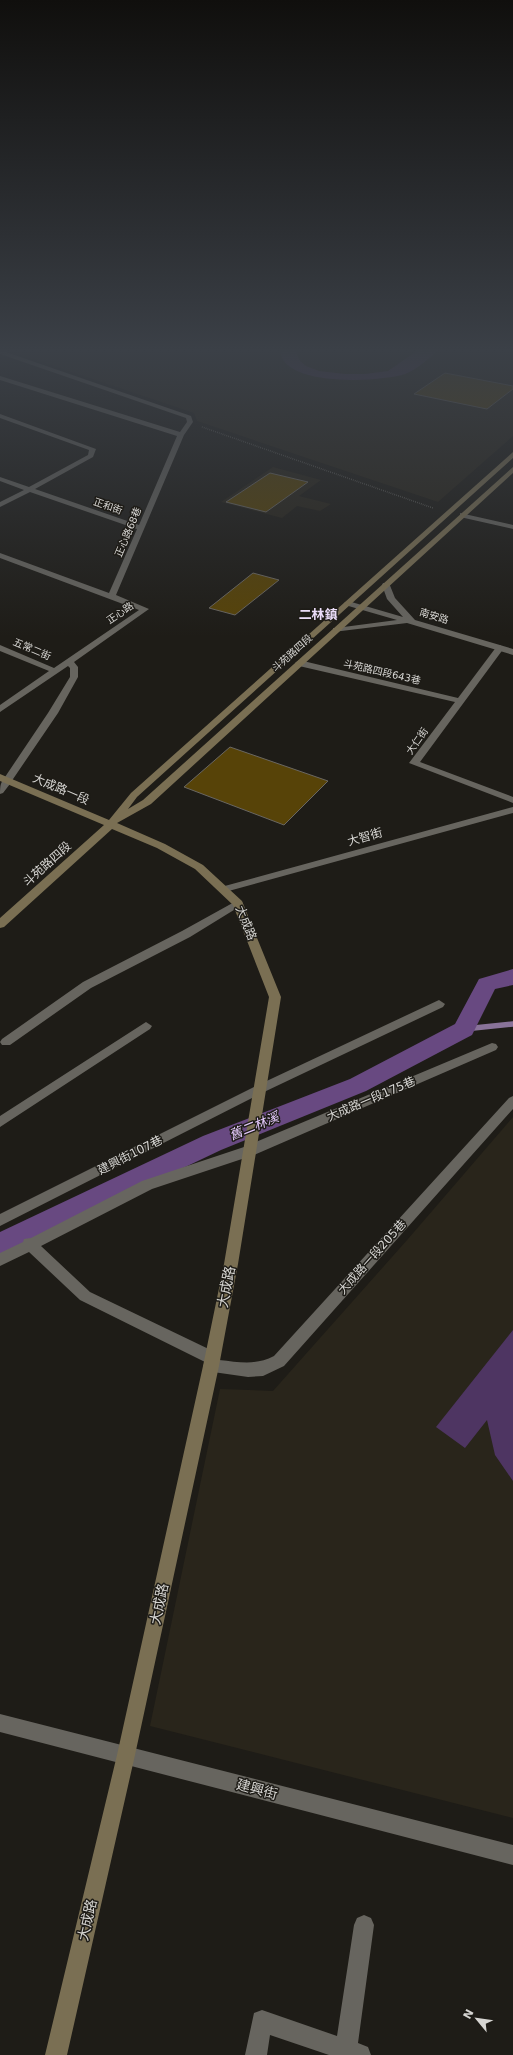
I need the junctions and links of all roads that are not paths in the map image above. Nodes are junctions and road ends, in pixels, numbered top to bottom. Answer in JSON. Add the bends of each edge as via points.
{"nodes":[{"id":1,"x":81,"y":445,"type":"edge"},
{"id":2,"x":177,"y":445,"type":"edge"},
{"id":3,"x":513,"y":454,"type":"edge"},
{"id":4,"x":513,"y":468,"type":"edge"},
{"id":5,"x":0,"y":479,"type":"edge"},
{"id":6,"x":30,"y":490,"type":"junction"},
{"id":7,"x":0,"y":505,"type":"edge"},
{"id":8,"x":463,"y":515,"type":"junction"},
{"id":9,"x":513,"y":527,"type":"edge"},
{"id":10,"x":141,"y":528,"type":"junction"},
{"id":11,"x":0,"y":555,"type":"edge"},
{"id":12,"x":386,"y":585,"type":"junction"},
{"id":13,"x":111,"y":597,"type":"junction"},
{"id":14,"x":348,"y":602,"type":"junction"},
{"id":15,"x":362,"y":606,"type":"junction"},
{"id":16,"x":412,"y":621,"type":"junction"},
{"id":17,"x":336,"y":630,"type":"junction"},
{"id":18,"x":0,"y":648,"type":"edge"},
{"id":19,"x":500,"y":648,"type":"junction"},
{"id":20,"x":513,"y":652,"type":"edge"},
{"id":21,"x":68,"y":662,"type":"junction"},
{"id":22,"x":299,"y":663,"type":"junction"},
{"id":23,"x":55,"y":671,"type":"junction"},
{"id":24,"x":460,"y":702,"type":"junction"},
{"id":25,"x":0,"y":708,"type":"edge"},
{"id":26,"x":4,"y":779,"type":"edge"},
{"id":27,"x":0,"y":791,"type":"edge"},
{"id":28,"x":513,"y":800,"type":"edge"},
{"id":29,"x":513,"y":810,"type":"edge"},
{"id":30,"x":111,"y":824,"type":"junction"},
{"id":31,"x":225,"y":889,"type":"junction"},
{"id":32,"x":238,"y":903,"type":"junction"},
{"id":33,"x":0,"y":924,"type":"edge"},
{"id":34,"x":439,"y":1004,"type":"dead end"},
{"id":35,"x":146,"y":1026,"type":"dead end"},
{"id":36,"x":6,"y":1042,"type":"dead end"},
{"id":37,"x":492,"y":1047,"type":"dead end"},
{"id":38,"x":260,"y":1089,"type":"junction"},
{"id":39,"x":513,"y":1101,"type":"edge"},
{"id":40,"x":0,"y":1122,"type":"edge"},
{"id":41,"x":249,"y":1151,"type":"junction"},
{"id":42,"x":0,"y":1220,"type":"edge"},
{"id":43,"x":30,"y":1243,"type":"junction"},
{"id":44,"x":0,"y":1260,"type":"edge"},
{"id":45,"x":212,"y":1362,"type":"junction"},
{"id":46,"x":0,"y":1723,"type":"edge"},
{"id":47,"x":126,"y":1755,"type":"junction"},
{"id":48,"x":513,"y":1855,"type":"edge"},
{"id":49,"x":364,"y":1925,"type":"dead end"},
{"id":50,"x":353,"y":2053,"type":"edge"},
{"id":51,"x":56,"y":2055,"type":"edge"},
{"id":52,"x":256,"y":2055,"type":"edge"}],
"edges":[{"from":1,"to":6,"type":"street","via":[[93,449],[91,456]]},
{"from":2,"to":10,"type":"street","name":"正心路68巷"},
{"from":3,"to":14,"type":"main road","name":"斗苑路四段"},
{"from":4,"to":8,"type":"main road","name":"斗苑路四段"},
{"from":5,"to":6,"type":"street","name":"正和街"},
{"from":6,"to":7,"type":"street"},
{"from":6,"to":10,"type":"street","name":"正和街"},
{"from":8,"to":9,"type":"street"},
{"from":8,"to":12,"type":"main road","name":"斗苑路四段"},
{"from":10,"to":13,"type":"street","name":"正心路68巷"},
{"from":11,"to":13,"type":"street","name":"正心路"},
{"from":12,"to":15,"type":"main road","name":"斗苑路四段"},
{"from":12,"to":16,"type":"street","via":[[391,599]]},
{"from":13,"to":21,"type":"street","name":"正心路","via":[[145,609]]},
{"from":14,"to":15,"type":"street","name":"南安路"},
{"from":14,"to":30,"type":"main road","name":"斗苑路四段","via":[[134,795]]},
{"from":15,"to":16,"type":"street","name":"南安路"},
{"from":15,"to":17,"type":"main road","name":"斗苑路四段"},
{"from":16,"to":17,"type":"street"},
{"from":16,"to":19,"type":"street","name":"南安路"},
{"from":17,"to":22,"type":"main road","name":"斗苑路四段"},
{"from":18,"to":23,"type":"street","name":"五常二街"},
{"from":19,"to":20,"type":"street","name":"南安路"},
{"from":19,"to":24,"type":"street","name":"大仁街"},
{"from":21,"to":23,"type":"street","name":"正心路"},
{"from":21,"to":26,"type":"street","via":[[74,668],[74,677],[53,713]]},
{"from":22,"to":24,"type":"street","name":"斗苑路四段643巷"},
{"from":22,"to":30,"type":"main road","name":"斗苑路四段","via":[[147,802]]},
{"from":23,"to":25,"type":"street","name":"正心路"},
{"from":24,"to":28,"type":"street","name":"大仁街","via":[[414,763]]},
{"from":26,"to":27,"type":"street"},
{"from":26,"to":30,"type":"main road","name":"大成路一段"},
{"from":29,"to":31,"type":"street","name":"大智街"},
{"from":30,"to":31,"type":"main road","name":"大成路","via":[[199,866]]},
{"from":30,"to":33,"type":"main road","name":"斗苑路四段"},
{"from":31,"to":32,"type":"main road","name":"大成路"},
{"from":32,"to":36,"type":"street","via":[[186,934],[87,985]]},
{"from":32,"to":38,"type":"main road","name":"大成路","via":[[274,997]]},
{"from":34,"to":38,"type":"street","name":"建興街107巷"},
{"from":35,"to":40,"type":"street"},
{"from":37,"to":41,"type":"street","name":"大成路一段175巷"},
{"from":38,"to":41,"type":"main road","name":"大成路"},
{"from":38,"to":42,"type":"street","name":"建興街107巷"},
{"from":39,"to":45,"type":"street","name":"大成路一段205巷","via":[[279,1360],[263,1369],[248,1370]]},
{"from":41,"to":43,"type":"street","name":"大成路一段175巷","via":[[147,1185]]},
{"from":41,"to":45,"type":"main road","name":"大成路"},
{"from":43,"to":44,"type":"street","name":"大成路一段175巷"},
{"from":43,"to":45,"type":"street","name":"大成路一段205巷","via":[[85,1296]]},
{"from":45,"to":47,"type":"main road","name":"大成路"},
{"from":46,"to":47,"type":"street","name":"建興街"},
{"from":47,"to":48,"type":"street","name":"建興街"},
{"from":47,"to":51,"type":"main road","name":"大成路"},
{"from":49,"to":50,"type":"street"},
{"from":50,"to":52,"type":"street","via":[[262,2022]]}]}
